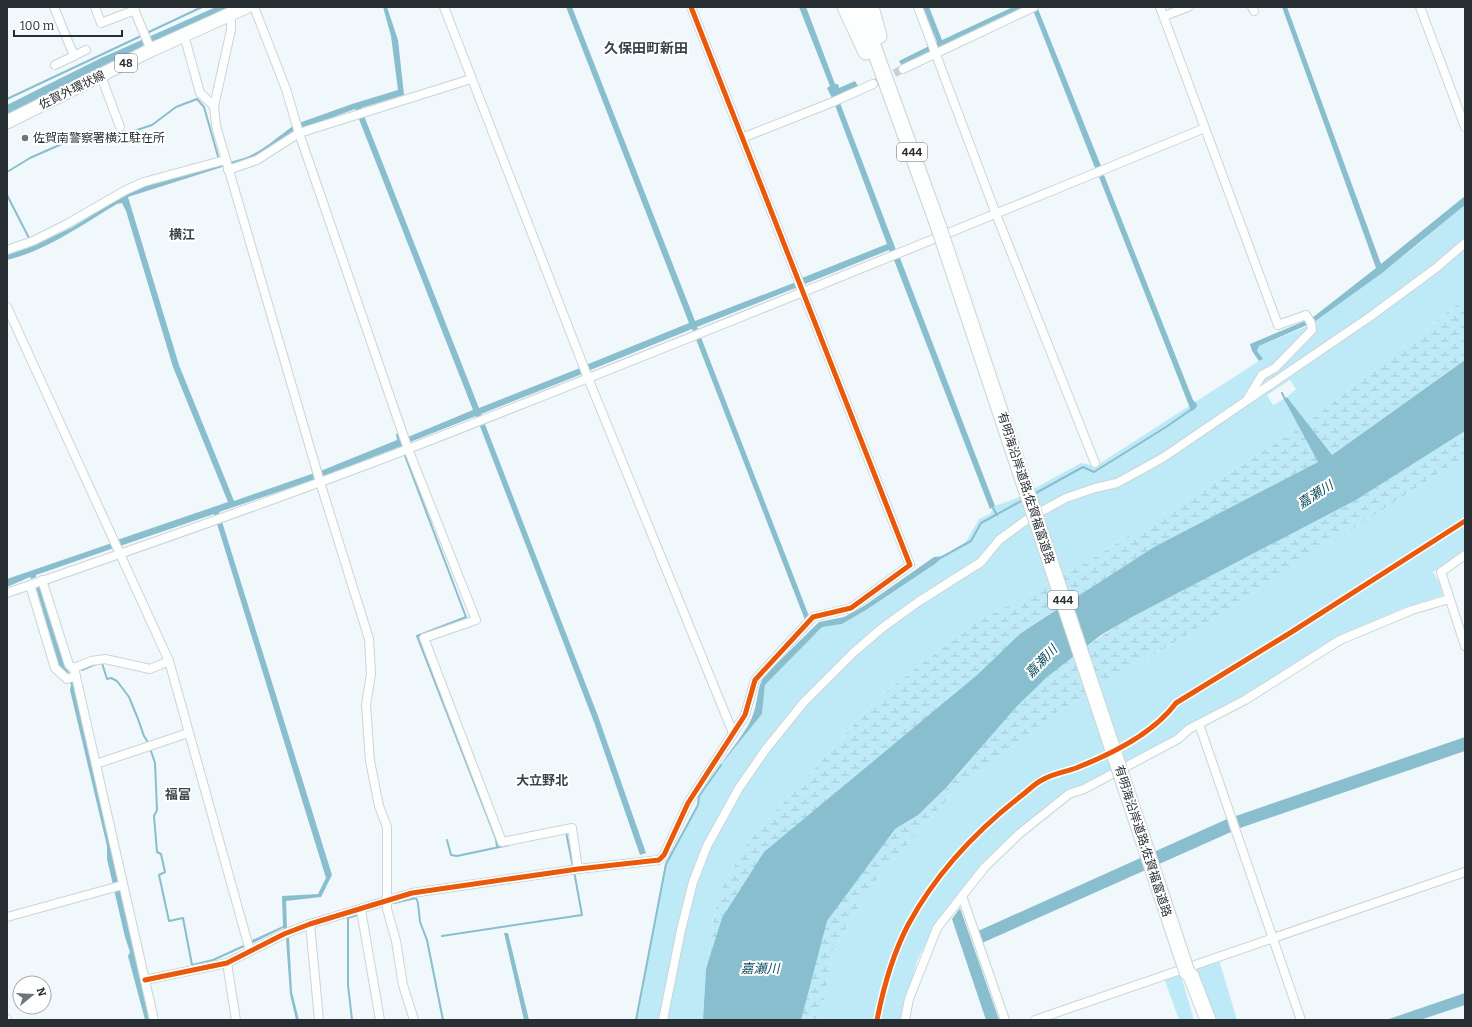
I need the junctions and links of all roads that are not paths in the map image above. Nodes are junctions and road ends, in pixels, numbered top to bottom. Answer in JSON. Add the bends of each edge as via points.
{"nodes":[{"id":1,"x":54,"y":7,"type":"edge"},
{"id":2,"x":95,"y":7,"type":"edge"},
{"id":3,"x":246,"y":7,"type":"edge"},
{"id":4,"x":254,"y":7,"type":"edge"},
{"id":5,"x":444,"y":7,"type":"edge"},
{"id":6,"x":691,"y":7,"type":"edge"},
{"id":7,"x":845,"y":7,"type":"edge"},
{"id":8,"x":859,"y":7,"type":"edge"},
{"id":9,"x":871,"y":7,"type":"edge"},
{"id":10,"x":918,"y":7,"type":"edge"},
{"id":11,"x":1034,"y":7,"type":"edge"},
{"id":12,"x":1160,"y":7,"type":"edge"},
{"id":13,"x":1188,"y":7,"type":"edge"},
{"id":14,"x":1420,"y":7,"type":"edge"},
{"id":15,"x":134,"y":9,"type":"edge"},
{"id":16,"x":231,"y":15,"type":"junction"},
{"id":17,"x":1164,"y":16,"type":"junction"},
{"id":18,"x":184,"y":35,"type":"junction"},
{"id":19,"x":148,"y":44,"type":"junction"},
{"id":20,"x":86,"y":50,"type":"dead end"},
{"id":21,"x":936,"y":53,"type":"junction"},
{"id":22,"x":74,"y":56,"type":"junction"},
{"id":23,"x":55,"y":65,"type":"dead end"},
{"id":24,"x":903,"y":69,"type":"tunnel mouth"},
{"id":25,"x":101,"y":76,"type":"junction"},
{"id":26,"x":471,"y":79,"type":"junction"},
{"id":27,"x":879,"y":80,"type":"junction"},
{"id":28,"x":214,"y":106,"type":"junction"},
{"id":29,"x":7,"y":122,"type":"edge"},
{"id":30,"x":1465,"y":127,"type":"edge"},
{"id":31,"x":120,"y":128,"type":"dead end"},
{"id":32,"x":1205,"y":128,"type":"junction"},
{"id":33,"x":297,"y":129,"type":"junction"},
{"id":34,"x":742,"y":138,"type":"junction"},
{"id":35,"x":222,"y":161,"type":"junction"},
{"id":36,"x":228,"y":170,"type":"junction"},
{"id":37,"x":996,"y":214,"type":"junction"},
{"id":38,"x":1465,"y":243,"type":"edge"},
{"id":39,"x":7,"y":250,"type":"edge"},
{"id":40,"x":802,"y":290,"type":"junction"},
{"id":41,"x":7,"y":307,"type":"edge"},
{"id":42,"x":587,"y":376,"type":"junction"},
{"id":43,"x":1245,"y":402,"type":"junction"},
{"id":44,"x":406,"y":444,"type":"junction"},
{"id":45,"x":1095,"y":463,"type":"dead end"},
{"id":46,"x":320,"y":482,"type":"junction"},
{"id":47,"x":119,"y":551,"type":"junction"},
{"id":48,"x":1465,"y":555,"type":"edge"},
{"id":49,"x":42,"y":580,"type":"junction"},
{"id":50,"x":30,"y":584,"type":"junction"},
{"id":51,"x":7,"y":592,"type":"edge"},
{"id":52,"x":1449,"y":599,"type":"junction"},
{"id":53,"x":1465,"y":646,"type":"edge"},
{"id":54,"x":169,"y":661,"type":"junction"},
{"id":55,"x":74,"y":668,"type":"junction"},
{"id":56,"x":76,"y":676,"type":"junction"},
{"id":57,"x":1199,"y":724,"type":"junction"},
{"id":58,"x":188,"y":732,"type":"junction"},
{"id":59,"x":733,"y":733,"type":"junction"},
{"id":60,"x":96,"y":764,"type":"junction"},
{"id":61,"x":575,"y":870,"type":"junction"},
{"id":62,"x":1465,"y":872,"type":"edge"},
{"id":63,"x":123,"y":885,"type":"junction"},
{"id":64,"x":962,"y":896,"type":"junction"},
{"id":65,"x":387,"y":905,"type":"junction"},
{"id":66,"x":361,"y":914,"type":"junction"},
{"id":67,"x":7,"y":917,"type":"edge"},
{"id":68,"x":310,"y":924,"type":"junction"},
{"id":69,"x":1274,"y":937,"type":"junction"},
{"id":70,"x":248,"y":947,"type":"junction"},
{"id":71,"x":227,"y":963,"type":"junction"},
{"id":72,"x":1187,"y":972,"type":"junction"},
{"id":73,"x":145,"y":980,"type":"junction"},
{"id":74,"x":154,"y":1020,"type":"edge"},
{"id":75,"x":236,"y":1020,"type":"edge"},
{"id":76,"x":319,"y":1020,"type":"edge"},
{"id":77,"x":380,"y":1020,"type":"edge"},
{"id":78,"x":414,"y":1020,"type":"edge"},
{"id":79,"x":663,"y":1020,"type":"edge"},
{"id":80,"x":906,"y":1020,"type":"edge"},
{"id":81,"x":1005,"y":1020,"type":"edge"},
{"id":82,"x":1035,"y":1020,"type":"edge"},
{"id":83,"x":1200,"y":1020,"type":"edge"},
{"id":84,"x":1208,"y":1020,"type":"edge"},
{"id":85,"x":1302,"y":1020,"type":"edge"}],
"edges":[{"from":1,"to":22,"type":"street"},
{"from":2,"to":15,"type":"street","via":[[101,23]]},
{"from":3,"to":16,"type":"main road","name":"佐賀外環状線","number":"48"},
{"from":4,"to":33,"type":"street","via":[[286,89]]},
{"from":5,"to":26,"type":"street"},
{"from":6,"to":34,"type":"street"},
{"from":7,"to":27,"type":"highway"},
{"from":8,"to":27,"type":"highway","name":"有明海沿岸道路;佐賀福富道路","number":"444"},
{"from":9,"to":27,"type":"highway","via":[[885,58]]},
{"from":10,"to":21,"type":"street"},
{"from":11,"to":21,"type":"street"},
{"from":12,"to":17,"type":"street"},
{"from":13,"to":17,"type":"street"},
{"from":14,"to":30,"type":"street"},
{"from":15,"to":19,"type":"street"},
{"from":16,"to":18,"type":"main road","name":"佐賀外環状線","number":"48"},
{"from":16,"to":28,"type":"street","via":[[231,30]]},
{"from":17,"to":32,"type":"street"},
{"from":18,"to":19,"type":"main road","name":"佐賀外環状線","number":"48"},
{"from":18,"to":28,"type":"street","via":[[200,93]]},
{"from":19,"to":25,"type":"main road","name":"佐賀外環状線","number":"48"},
{"from":20,"to":22,"type":"street"},
{"from":21,"to":24,"type":"street"},
{"from":21,"to":37,"type":"street"},
{"from":22,"to":23,"type":"street"},
{"from":25,"to":29,"type":"main road","name":"佐賀外環状線","number":"48"},
{"from":25,"to":31,"type":"street"},
{"from":26,"to":33,"type":"street","via":[[360,113]]},
{"from":26,"to":42,"type":"street"},
{"from":27,"to":34,"type":"street","via":[[833,102]]},
{"from":27,"to":72,"type":"highway","name":"有明海沿岸道路;佐賀福富道路","number":"444","bridge":true,"via":[[939,228]]},
{"from":28,"to":35,"type":"street"},
{"from":32,"to":37,"type":"street"},
{"from":32,"to":43,"type":"street","via":[[1278,325],[1306,315],[1312,330],[1275,368],[1262,375]]},
{"from":33,"to":36,"type":"street","via":[[257,160]]},
{"from":33,"to":44,"type":"street"},
{"from":34,"to":40,"type":"street"},
{"from":35,"to":36,"type":"street"},
{"from":35,"to":39,"type":"street","via":[[144,182],[67,224]]},
{"from":36,"to":46,"type":"street"},
{"from":37,"to":40,"type":"street"},
{"from":37,"to":45,"type":"street"},
{"from":38,"to":43,"type":"street","via":[[1371,316]]},
{"from":40,"to":42,"type":"street"},
{"from":40,"to":59,"type":"street","via":[[910,565],[850,608],[813,617],[755,680],[745,715]]},
{"from":41,"to":47,"type":"street"},
{"from":42,"to":44,"type":"street","via":[[481,420]]},
{"from":42,"to":59,"type":"street"},
{"from":43,"to":79,"type":"street","via":[[1164,457],[1117,484],[1066,498],[1029,518],[999,540],[981,562],[882,628],[804,702],[739,788],[707,846],[681,930]]},
{"from":44,"to":46,"type":"street"},
{"from":44,"to":61,"type":"street","via":[[476,620],[424,638],[502,842],[572,828]]},
{"from":46,"to":47,"type":"street"},
{"from":46,"to":65,"type":"street","via":[[368,638],[371,674],[366,704],[368,748],[379,806],[387,827]]},
{"from":47,"to":49,"type":"street"},
{"from":47,"to":54,"type":"street"},
{"from":48,"to":52,"type":"street","via":[[1441,572]]},
{"from":49,"to":50,"type":"street"},
{"from":49,"to":55,"type":"street","via":[[69,665]]},
{"from":50,"to":51,"type":"street"},
{"from":50,"to":56,"type":"street","via":[[55,668],[67,679]]},
{"from":52,"to":53,"type":"street"},
{"from":52,"to":57,"type":"street","via":[[1412,610],[1340,640],[1245,700]]},
{"from":54,"to":55,"type":"street","via":[[150,669],[105,659],[91,660]]},
{"from":54,"to":58,"type":"street"},
{"from":55,"to":56,"type":"street"},
{"from":56,"to":60,"type":"street"},
{"from":57,"to":64,"type":"street","via":[[1084,789],[1069,794],[1019,834],[985,867]]},
{"from":57,"to":69,"type":"street","via":[[1267,924]]},
{"from":58,"to":60,"type":"street"},
{"from":58,"to":70,"type":"street"},
{"from":59,"to":61,"type":"street","via":[[688,803],[664,855],[659,860]]},
{"from":60,"to":63,"type":"street"},
{"from":61,"to":65,"type":"street","via":[[412,893]]},
{"from":62,"to":69,"type":"street"},
{"from":63,"to":67,"type":"street"},
{"from":63,"to":73,"type":"street"},
{"from":64,"to":80,"type":"street","via":[[937,928],[909,999]]},
{"from":64,"to":81,"type":"street"},
{"from":65,"to":66,"type":"street"},
{"from":65,"to":78,"type":"street","via":[[403,985]]},
{"from":66,"to":68,"type":"street"},
{"from":66,"to":77,"type":"street"},
{"from":68,"to":70,"type":"street"},
{"from":68,"to":76,"type":"street"},
{"from":69,"to":82,"type":"street"},
{"from":69,"to":85,"type":"street"},
{"from":70,"to":71,"type":"street"},
{"from":71,"to":73,"type":"street"},
{"from":71,"to":75,"type":"street"},
{"from":72,"to":83,"type":"highway","via":[[1186,978]]},
{"from":72,"to":84,"type":"highway","via":[[1191,976]]},
{"from":73,"to":74,"type":"street"}]}
